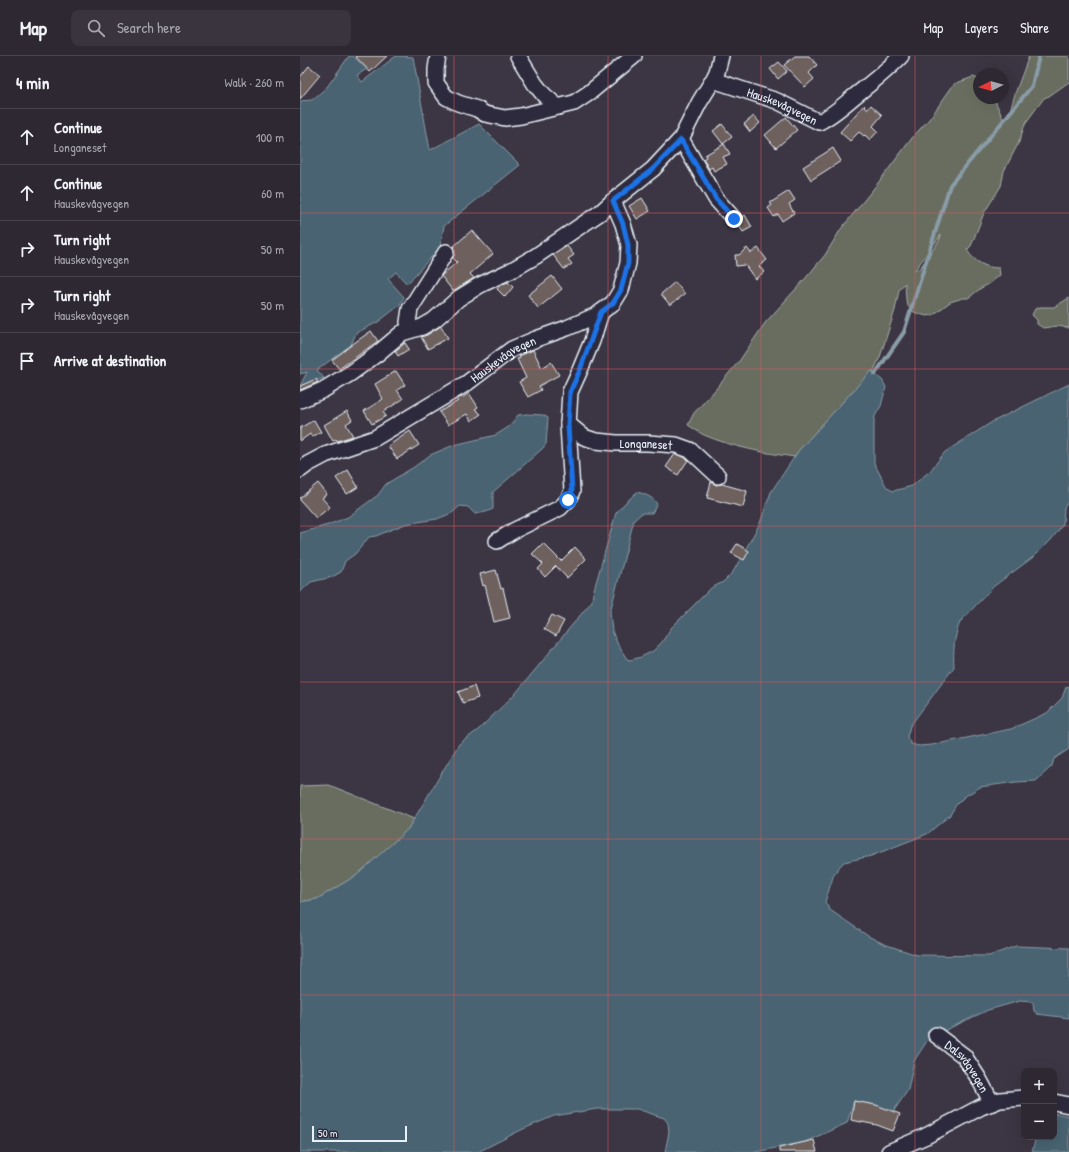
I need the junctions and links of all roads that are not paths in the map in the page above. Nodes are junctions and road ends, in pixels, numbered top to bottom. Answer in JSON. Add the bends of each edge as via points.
{"nodes":[{"id":1,"x":438,"y":56,"type":"edge"},
{"id":2,"x":518,"y":56,"type":"edge"},
{"id":3,"x":634,"y":56,"type":"edge"},
{"id":4,"x":721,"y":56,"type":"edge"},
{"id":5,"x":900,"y":56,"type":"edge"},
{"id":6,"x":713,"y":80,"type":"junction"},
{"id":7,"x":558,"y":107,"type":"junction"},
{"id":8,"x":681,"y":140,"type":"junction"},
{"id":9,"x":613,"y":201,"type":"junction"},
{"id":10,"x":734,"y":219,"type":"dead end"},
{"id":11,"x":446,"y":252,"type":"dead end"},
{"id":12,"x":601,"y":312,"type":"junction"},
{"id":13,"x":411,"y":330,"type":"junction"},
{"id":14,"x":300,"y":400,"type":"edge"},
{"id":15,"x":568,"y":423,"type":"junction"},
{"id":16,"x":300,"y":470,"type":"edge"},
{"id":17,"x":718,"y":476,"type":"dead end"},
{"id":18,"x":496,"y":542,"type":"dead end"},
{"id":19,"x":936,"y":1035,"type":"dead end"},
{"id":20,"x":1021,"y":1098,"type":"edge"},
{"id":21,"x":992,"y":1102,"type":"junction"},
{"id":22,"x":1057,"y":1103,"type":"edge"},
{"id":23,"x":1069,"y":1105,"type":"edge"},
{"id":24,"x":889,"y":1152,"type":"edge"}],
"edges":[{"from":1,"to":7,"type":"street","via":[[436,83],[446,97],[458,103],[485,114],[505,118]]},
{"from":2,"to":7,"type":"street","via":[[535,84]]},
{"from":3,"to":7,"type":"street","via":[[574,103]]},
{"from":4,"to":6,"type":"street"},
{"from":5,"to":6,"type":"street","name":"Hauskevågvegen","via":[[872,82],[819,122],[777,101]]},
{"from":6,"to":8,"type":"street"},
{"from":8,"to":9,"type":"street","via":[[653,169]]},
{"from":8,"to":10,"type":"street","via":[[716,199]]},
{"from":9,"to":12,"type":"street","name":"Hauskevågvegen","via":[[623,224],[628,245],[628,263],[621,290],[613,303]]},
{"from":9,"to":13,"type":"street","via":[[536,256],[480,285],[459,298],[434,320]]},
{"from":11,"to":13,"type":"street","via":[[410,308],[408,322]]},
{"from":12,"to":15,"type":"street","via":[[570,392]]},
{"from":12,"to":16,"type":"street","name":"Hauskevågvegen","via":[[512,349],[467,383],[382,435],[325,455]]},
{"from":13,"to":14,"type":"street","via":[[402,333],[377,354],[323,390]]},
{"from":15,"to":17,"type":"street","name":"Longaneset","via":[[584,436],[596,441],[676,445],[690,450]]},
{"from":15,"to":18,"type":"street","via":[[572,491],[568,500],[560,508]]},
{"from":19,"to":21,"type":"street","name":"Dalsvågvegen","via":[[964,1056]]},
{"from":20,"to":21,"type":"street","name":"Dalsvågvegen"},
{"from":21,"to":24,"type":"street","name":"Dalsvågvegen"},
{"from":22,"to":23,"type":"street"}]}
